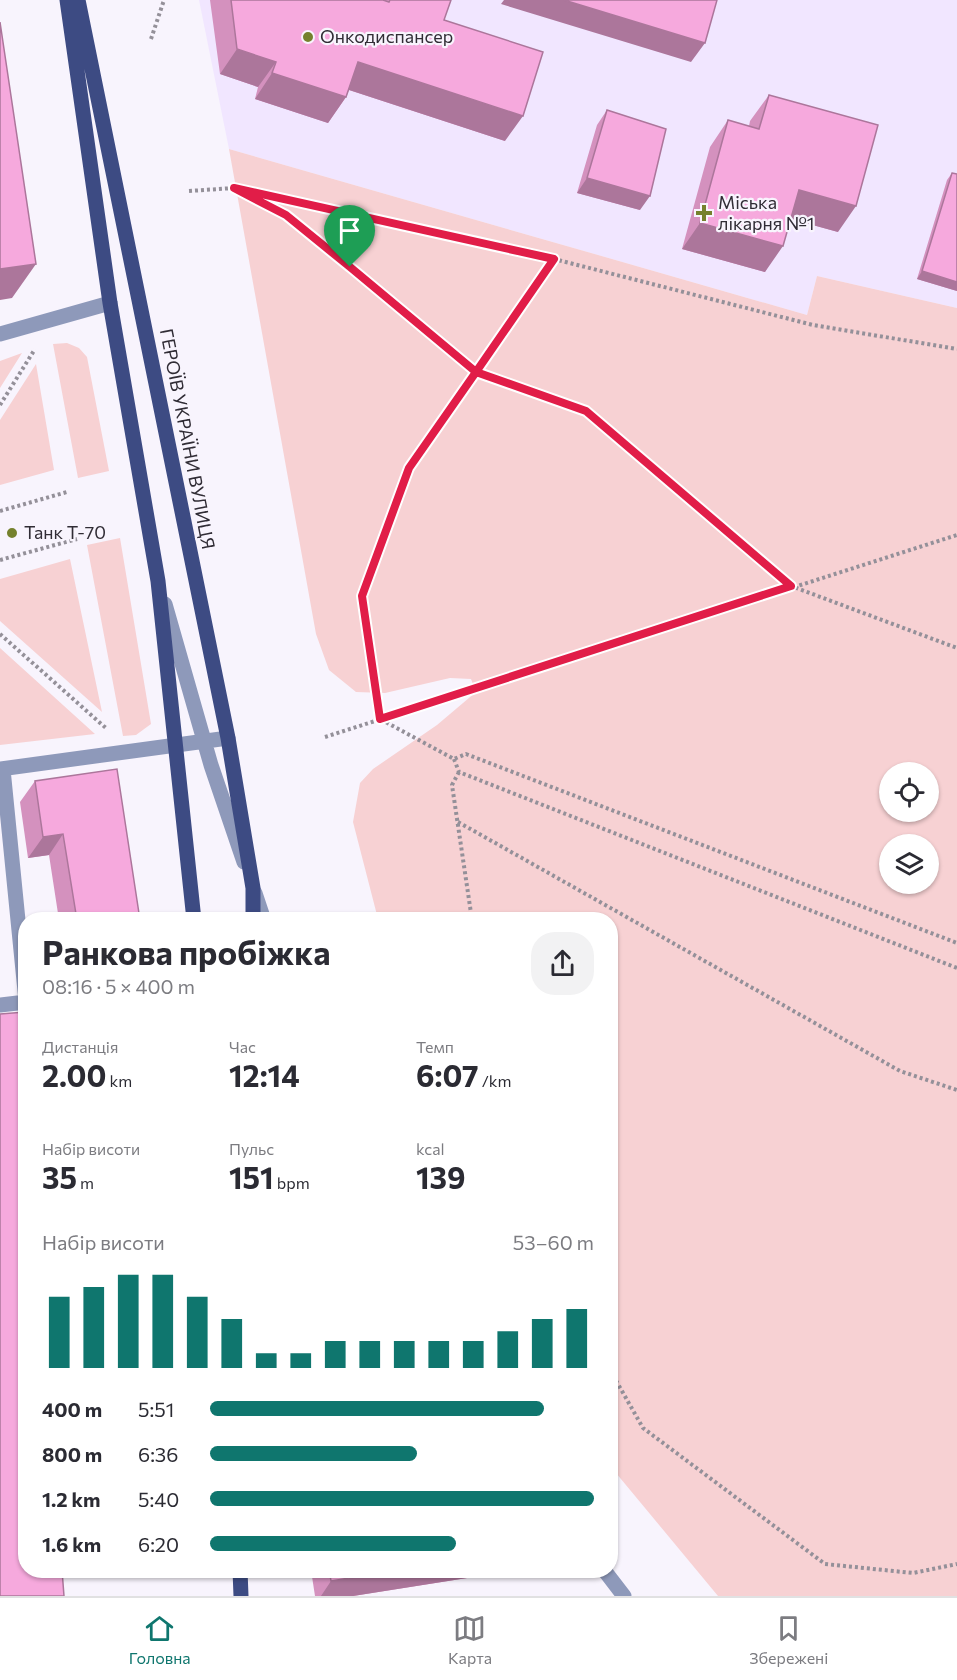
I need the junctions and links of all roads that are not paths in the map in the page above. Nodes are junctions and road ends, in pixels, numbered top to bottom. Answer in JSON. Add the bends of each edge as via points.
{"nodes":[{"id":1,"x":67,"y":0,"type":"edge"},
{"id":2,"x":78,"y":0,"type":"edge"},
{"id":3,"x":110,"y":303,"type":"junction"},
{"id":4,"x":0,"y":334,"type":"edge"},
{"id":5,"x":158,"y":581,"type":"junction"},
{"id":6,"x":228,"y":738,"type":"junction"},
{"id":7,"x":205,"y":742,"type":"junction"},
{"id":8,"x":176,"y":746,"type":"junction"},
{"id":9,"x":2,"y":769,"type":"edge"},
{"id":10,"x":253,"y":888,"type":"junction"},
{"id":11,"x":193,"y":912,"type":"edge"},
{"id":12,"x":253,"y":912,"type":"edge"},
{"id":13,"x":261,"y":912,"type":"edge"},
{"id":14,"x":18,"y":924,"type":"edge"},
{"id":15,"x":18,"y":1003,"type":"edge"},
{"id":16,"x":0,"y":1005,"type":"edge"},
{"id":17,"x":240,"y":1578,"type":"edge"},
{"id":18,"x":249,"y":1578,"type":"edge"},
{"id":19,"x":610,"y":1578,"type":"edge"},
{"id":20,"x":241,"y":1596,"type":"edge"},
{"id":21,"x":249,"y":1596,"type":"edge"},
{"id":22,"x":624,"y":1596,"type":"edge"}],
"edges":[{"from":1,"to":3,"type":"main road","name":"ГЕРОЇВ УКРАЇНИ ВУЛИЦЯ"},
{"from":2,"to":6,"type":"main road","name":"ГЕРОЇВ УКРАЇНИ ВУЛИЦЯ"},
{"from":3,"to":4,"type":"street"},
{"from":3,"to":5,"type":"main road","name":"ГЕРОЇВ УКРАЇНИ ВУЛИЦЯ"},
{"from":5,"to":7,"type":"street","name":"ГЕРОЇВ УКРАЇНИ ВУЛИЦЯ"},
{"from":5,"to":8,"type":"main road","name":"ГЕРОЇВ УКРАЇНИ ВУЛИЦЯ"},
{"from":6,"to":7,"type":"street"},
{"from":6,"to":10,"type":"main road","name":"ГЕРОЇВ УКРАЇНИ ВУЛИЦЯ"},
{"from":7,"to":8,"type":"street"},
{"from":7,"to":10,"type":"street","name":"ГЕРОЇВ УКРАЇНИ ВУЛИЦЯ"},
{"from":8,"to":9,"type":"street"},
{"from":8,"to":11,"type":"main road","name":"ГЕРОЇВ УКРАЇНИ ВУЛИЦЯ"},
{"from":9,"to":14,"type":"street"},
{"from":10,"to":12,"type":"main road","name":"ГЕРОЇВ УКРАЇНИ ВУЛИЦЯ"},
{"from":10,"to":13,"type":"street"},
{"from":15,"to":16,"type":"street"},
{"from":17,"to":20,"type":"main road"},
{"from":18,"to":21,"type":"main road"},
{"from":19,"to":22,"type":"street"}]}
